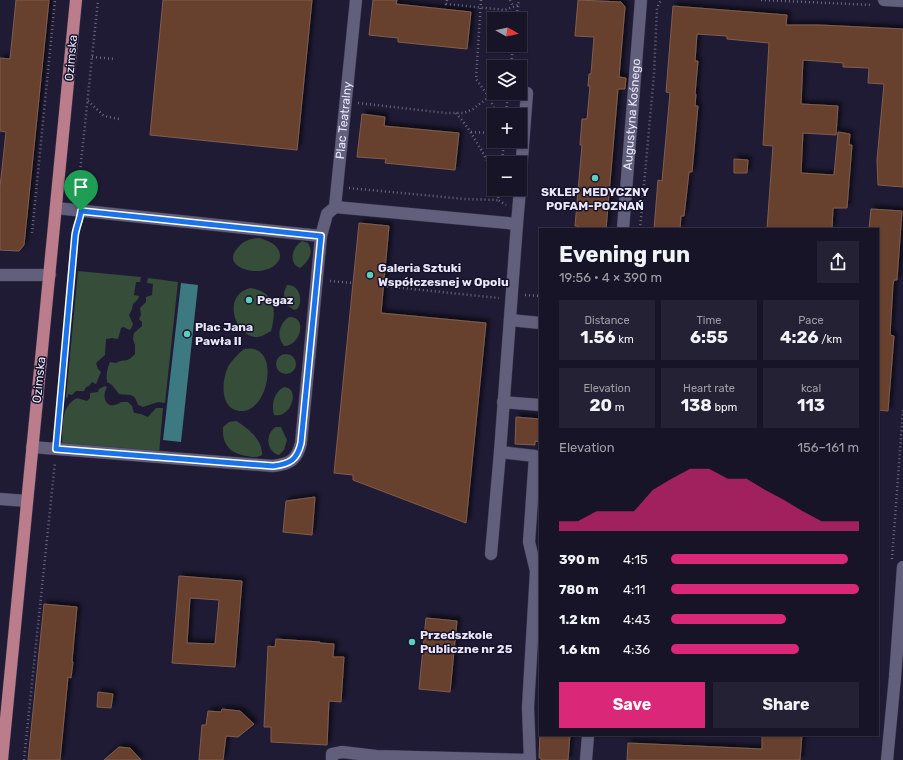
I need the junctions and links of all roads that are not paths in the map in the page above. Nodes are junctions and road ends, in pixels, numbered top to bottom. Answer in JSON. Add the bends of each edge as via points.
{"nodes":[{"id":1,"x":76,"y":0,"type":"edge"},
{"id":2,"x":356,"y":0,"type":"edge"},
{"id":3,"x":641,"y":0,"type":"edge"},
{"id":4,"x":903,"y":1,"type":"edge"},
{"id":5,"x":882,"y":2,"type":"edge"},
{"id":6,"x":525,"y":100,"type":"edge"},
{"id":7,"x":522,"y":156,"type":"edge"},
{"id":8,"x":519,"y":196,"type":"edge"},
{"id":9,"x":335,"y":207,"type":"junction"},
{"id":10,"x":56,"y":208,"type":"junction"},
{"id":11,"x":517,"y":224,"type":"junction"},
{"id":12,"x":623,"y":228,"type":"edge"},
{"id":13,"x":321,"y":236,"type":"junction"},
{"id":14,"x":0,"y":275,"type":"edge"},
{"id":15,"x":50,"y":275,"type":"junction"},
{"id":16,"x":510,"y":320,"type":"junction"},
{"id":17,"x":539,"y":323,"type":"edge"},
{"id":18,"x":503,"y":402,"type":"junction"},
{"id":19,"x":539,"y":405,"type":"edge"},
{"id":20,"x":32,"y":447,"type":"junction"},
{"id":21,"x":500,"y":452,"type":"junction"},
{"id":22,"x":0,"y":499,"type":"edge"},
{"id":23,"x":27,"y":501,"type":"junction"},
{"id":24,"x":491,"y":554,"type":"dead end"},
{"id":25,"x":903,"y":567,"type":"edge"},
{"id":26,"x":899,"y":678,"type":"edge"},
{"id":27,"x":588,"y":736,"type":"edge"},
{"id":28,"x":2,"y":760,"type":"edge"},
{"id":29,"x":332,"y":760,"type":"edge"},
{"id":30,"x":586,"y":760,"type":"edge"},
{"id":31,"x":887,"y":760,"type":"edge"}],
"edges":[{"from":1,"to":10,"type":"main road","name":"Ozimska"},
{"from":2,"to":9,"type":"street","name":"Plac Teatralny"},
{"from":3,"to":12,"type":"street","name":"Augustyna Kośnego"},
{"from":4,"to":5,"type":"street"},
{"from":6,"to":7,"type":"street"},
{"from":8,"to":11,"type":"street"},
{"from":9,"to":11,"type":"street"},
{"from":9,"to":13,"type":"street","name":"Plac Teatralny","via":[[327,214]]},
{"from":10,"to":13,"type":"street"},
{"from":10,"to":15,"type":"main road","name":"Ozimska"},
{"from":11,"to":16,"type":"street"},
{"from":13,"to":20,"type":"street","via":[[301,443],[294,459],[273,466]]},
{"from":14,"to":15,"type":"street"},
{"from":15,"to":20,"type":"main road","name":"Ozimska"},
{"from":16,"to":17,"type":"street"},
{"from":16,"to":18,"type":"street"},
{"from":18,"to":19,"type":"street"},
{"from":18,"to":21,"type":"street"},
{"from":20,"to":23,"type":"main road","name":"Ozimska"},
{"from":21,"to":24,"type":"street"},
{"from":21,"to":29,"type":"street","via":[[535,456],[529,542],[536,571],[528,707],[530,760],[376,756],[342,752],[332,754]]},
{"from":22,"to":23,"type":"street"},
{"from":23,"to":28,"type":"main road","name":"Ozimska"},
{"from":25,"to":26,"type":"street"},
{"from":26,"to":31,"type":"street"},
{"from":27,"to":30,"type":"street"}]}
